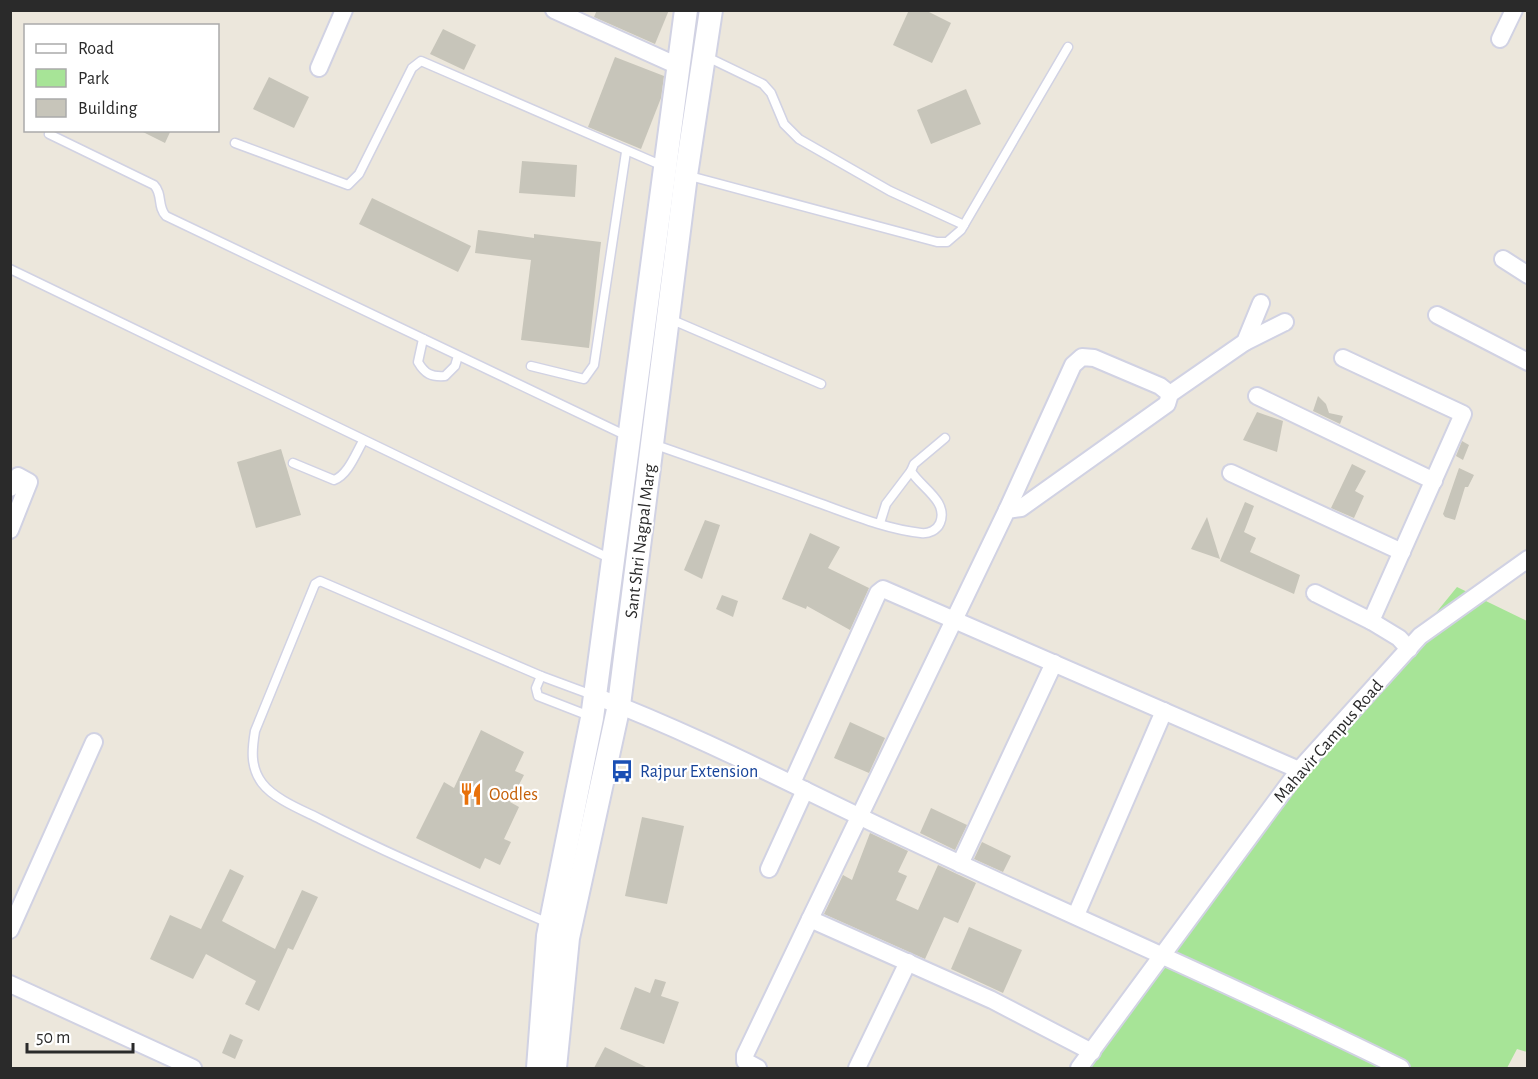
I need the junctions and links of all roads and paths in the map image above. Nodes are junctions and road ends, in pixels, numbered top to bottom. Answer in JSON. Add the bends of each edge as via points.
{"nodes":[{"id":1,"x":344,"y":10,"type":"edge"},
{"id":2,"x":554,"y":10,"type":"edge"},
{"id":3,"x":686,"y":10,"type":"edge"},
{"id":4,"x":711,"y":10,"type":"edge"},
{"id":5,"x":1514,"y":10,"type":"edge"},
{"id":6,"x":1500,"y":39,"type":"dead end"},
{"id":7,"x":1068,"y":47,"type":"dead end"},
{"id":8,"x":704,"y":56,"type":"junction"},
{"id":9,"x":678,"y":66,"type":"junction"},
{"id":10,"x":319,"y":68,"type":"dead end"},
{"id":11,"x":672,"y":109,"type":"junction"},
{"id":12,"x":696,"y":112,"type":"junction"},
{"id":13,"x":49,"y":134,"type":"dead end"},
{"id":14,"x":235,"y":143,"type":"dead end"},
{"id":15,"x":626,"y":152,"type":"junction"},
{"id":16,"x":663,"y":170,"type":"junction"},
{"id":17,"x":686,"y":175,"type":"junction"},
{"id":18,"x":964,"y":225,"type":"junction"},
{"id":19,"x":1503,"y":259,"type":"dead end"},
{"id":20,"x":10,"y":269,"type":"edge"},
{"id":21,"x":1527,"y":275,"type":"edge"},
{"id":22,"x":1261,"y":303,"type":"dead end"},
{"id":23,"x":1437,"y":315,"type":"dead end"},
{"id":24,"x":668,"y":318,"type":"junction"},
{"id":25,"x":1285,"y":322,"type":"dead end"},
{"id":26,"x":423,"y":339,"type":"junction"},
{"id":27,"x":1245,"y":342,"type":"junction"},
{"id":28,"x":458,"y":356,"type":"junction"},
{"id":29,"x":1343,"y":358,"type":"dead end"},
{"id":30,"x":1527,"y":362,"type":"edge"},
{"id":31,"x":531,"y":366,"type":"dead end"},
{"id":32,"x":821,"y":384,"type":"dead end"},
{"id":33,"x":1170,"y":393,"type":"junction"},
{"id":34,"x":1257,"y":396,"type":"dead end"},
{"id":35,"x":629,"y":437,"type":"junction"},
{"id":36,"x":945,"y":438,"type":"dead end"},
{"id":37,"x":363,"y":441,"type":"junction"},
{"id":38,"x":652,"y":444,"type":"junction"},
{"id":39,"x":292,"y":463,"type":"dead end"},
{"id":40,"x":911,"y":471,"type":"junction"},
{"id":41,"x":1231,"y":473,"type":"dead end"},
{"id":42,"x":1434,"y":481,"type":"junction"},
{"id":43,"x":10,"y":488,"type":"edge"},
{"id":44,"x":1007,"y":510,"type":"junction"},
{"id":45,"x":880,"y":523,"type":"junction"},
{"id":46,"x":10,"y":530,"type":"edge"},
{"id":47,"x":1402,"y":552,"type":"junction"},
{"id":48,"x":1527,"y":559,"type":"edge"},
{"id":49,"x":614,"y":560,"type":"junction"},
{"id":50,"x":1315,"y":593,"type":"dead end"},
{"id":51,"x":953,"y":617,"type":"junction"},
{"id":52,"x":1371,"y":621,"type":"junction"},
{"id":53,"x":1409,"y":649,"type":"junction"},
{"id":54,"x":1054,"y":663,"type":"junction"},
{"id":55,"x":541,"y":676,"type":"junction"},
{"id":56,"x":619,"y":705,"type":"junction"},
{"id":57,"x":594,"y":707,"type":"junction"},
{"id":58,"x":1164,"y":711,"type":"junction"},
{"id":59,"x":94,"y":742,"type":"dead end"},
{"id":60,"x":1299,"y":770,"type":"junction"},
{"id":61,"x":799,"y":787,"type":"junction"},
{"id":62,"x":860,"y":818,"type":"junction"},
{"id":63,"x":960,"y":864,"type":"junction"},
{"id":64,"x":768,"y":869,"type":"dead end"},
{"id":65,"x":1076,"y":915,"type":"junction"},
{"id":66,"x":810,"y":919,"type":"junction"},
{"id":67,"x":550,"y":924,"type":"junction"},
{"id":68,"x":10,"y":930,"type":"edge"},
{"id":69,"x":1161,"y":957,"type":"junction"},
{"id":70,"x":908,"y":962,"type":"junction"},
{"id":71,"x":10,"y":984,"type":"edge"},
{"id":72,"x":1092,"y":1052,"type":"junction"},
{"id":73,"x":194,"y":1068,"type":"edge"},
{"id":74,"x":553,"y":1068,"type":"edge"},
{"id":75,"x":758,"y":1068,"type":"edge"},
{"id":76,"x":857,"y":1068,"type":"edge"},
{"id":77,"x":1078,"y":1068,"type":"edge"},
{"id":78,"x":1401,"y":1068,"type":"edge"}],
"edges":[{"from":1,"to":10,"type":"street"},
{"from":2,"to":9,"type":"street"},
{"from":3,"to":9,"type":"main road","name":"Sant Shri Nagpal Marg"},
{"from":4,"to":8,"type":"main road","name":"Sant Shri Nagpal Marg"},
{"from":5,"to":6,"type":"street"},
{"from":7,"to":18,"type":"lane"},
{"from":8,"to":12,"type":"main road","name":"Sant Shri Nagpal Marg"},
{"from":8,"to":18,"type":"lane","via":[[763,84],[784,124],[800,139],[890,192]]},
{"from":9,"to":11,"type":"main road","name":"Sant Shri Nagpal Marg"},
{"from":11,"to":12,"type":"main road","via":[[674,116],[683,121]]},
{"from":11,"to":16,"type":"main road","name":"Sant Shri Nagpal Marg"},
{"from":12,"to":17,"type":"main road","name":"Sant Shri Nagpal Marg"},
{"from":13,"to":26,"type":"lane","via":[[154,185],[166,216]]},
{"from":14,"to":15,"type":"lane","via":[[348,185],[359,174],[412,68],[420,61]]},
{"from":15,"to":16,"type":"lane"},
{"from":15,"to":31,"type":"lane","via":[[594,365],[584,379]]},
{"from":16,"to":17,"type":"lane"},
{"from":16,"to":35,"type":"main road","name":"Sant Shri Nagpal Marg"},
{"from":17,"to":18,"type":"lane","via":[[937,242],[955,238]]},
{"from":17,"to":24,"type":"main road","name":"Sant Shri Nagpal Marg"},
{"from":19,"to":21,"type":"street"},
{"from":20,"to":37,"type":"lane"},
{"from":22,"to":27,"type":"street"},
{"from":23,"to":30,"type":"street"},
{"from":24,"to":32,"type":"lane"},
{"from":24,"to":38,"type":"main road","name":"Sant Shri Nagpal Marg"},
{"from":25,"to":27,"type":"street"},
{"from":26,"to":28,"type":"lane"},
{"from":26,"to":28,"type":"lane","via":[[418,362],[433,377],[445,376]]},
{"from":27,"to":33,"type":"street"},
{"from":28,"to":35,"type":"lane"},
{"from":29,"to":42,"type":"street","via":[[1463,414]]},
{"from":33,"to":44,"type":"street","via":[[1167,404],[1104,450],[1021,508]]},
{"from":33,"to":44,"type":"street","via":[[1094,358],[1082,357],[1073,365]]},
{"from":34,"to":42,"type":"street"},
{"from":35,"to":49,"type":"main road","name":"Sant Shri Nagpal Marg"},
{"from":36,"to":40,"type":"lane"},
{"from":37,"to":39,"type":"lane","via":[[346,471],[334,480]]},
{"from":37,"to":49,"type":"lane"},
{"from":38,"to":45,"type":"lane"},
{"from":38,"to":56,"type":"main road","name":"Sant Shri Nagpal Marg"},
{"from":40,"to":45,"type":"lane","via":[[886,504]]},
{"from":40,"to":45,"type":"lane","via":[[917,482],[938,500],[939,524],[932,532],[922,533]]},
{"from":41,"to":47,"type":"street"},
{"from":42,"to":47,"type":"street"},
{"from":43,"to":46,"type":"street","via":[[18,476],[29,482]]},
{"from":44,"to":51,"type":"street"},
{"from":47,"to":52,"type":"street"},
{"from":48,"to":53,"type":"street","name":"Mahavir Campus Road","via":[[1420,636]]},
{"from":49,"to":57,"type":"main road","name":"Sant Shri Nagpal Marg"},
{"from":50,"to":52,"type":"street"},
{"from":51,"to":54,"type":"street"},
{"from":51,"to":61,"type":"street","via":[[881,590]]},
{"from":51,"to":62,"type":"street"},
{"from":52,"to":53,"type":"street"},
{"from":53,"to":60,"type":"street","name":"Mahavir Campus Road"},
{"from":54,"to":58,"type":"street"},
{"from":54,"to":63,"type":"street"},
{"from":55,"to":57,"type":"lane"},
{"from":55,"to":57,"type":"lane","via":[[536,688],[538,696]]},
{"from":55,"to":67,"type":"lane","via":[[320,581],[315,584],[255,730],[252,749],[255,772],[264,786],[292,805],[376,848]]},
{"from":56,"to":57,"type":"street"},
{"from":56,"to":61,"type":"street"},
{"from":56,"to":74,"type":"main road","name":"Sant Shri Nagpal Marg","via":[[568,938]]},
{"from":57,"to":67,"type":"main road","name":"Sant Shri Nagpal Marg"},
{"from":58,"to":60,"type":"street"},
{"from":58,"to":65,"type":"street"},
{"from":59,"to":68,"type":"street"},
{"from":60,"to":69,"type":"street","name":"Mahavir Campus Road"},
{"from":61,"to":62,"type":"street"},
{"from":61,"to":64,"type":"street"},
{"from":62,"to":63,"type":"street"},
{"from":62,"to":66,"type":"street"},
{"from":63,"to":65,"type":"street"},
{"from":65,"to":69,"type":"street"},
{"from":66,"to":70,"type":"street"},
{"from":66,"to":75,"type":"street","via":[[745,1055],[745,1061]]},
{"from":67,"to":74,"type":"main road","name":"Sant Shri Nagpal Marg"},
{"from":69,"to":72,"type":"street","name":"Mahavir Campus Road"},
{"from":69,"to":78,"type":"street"},
{"from":70,"to":72,"type":"street"},
{"from":70,"to":76,"type":"street"},
{"from":71,"to":73,"type":"street"},
{"from":72,"to":77,"type":"street","name":"Mahavir Campus Road"}]}
